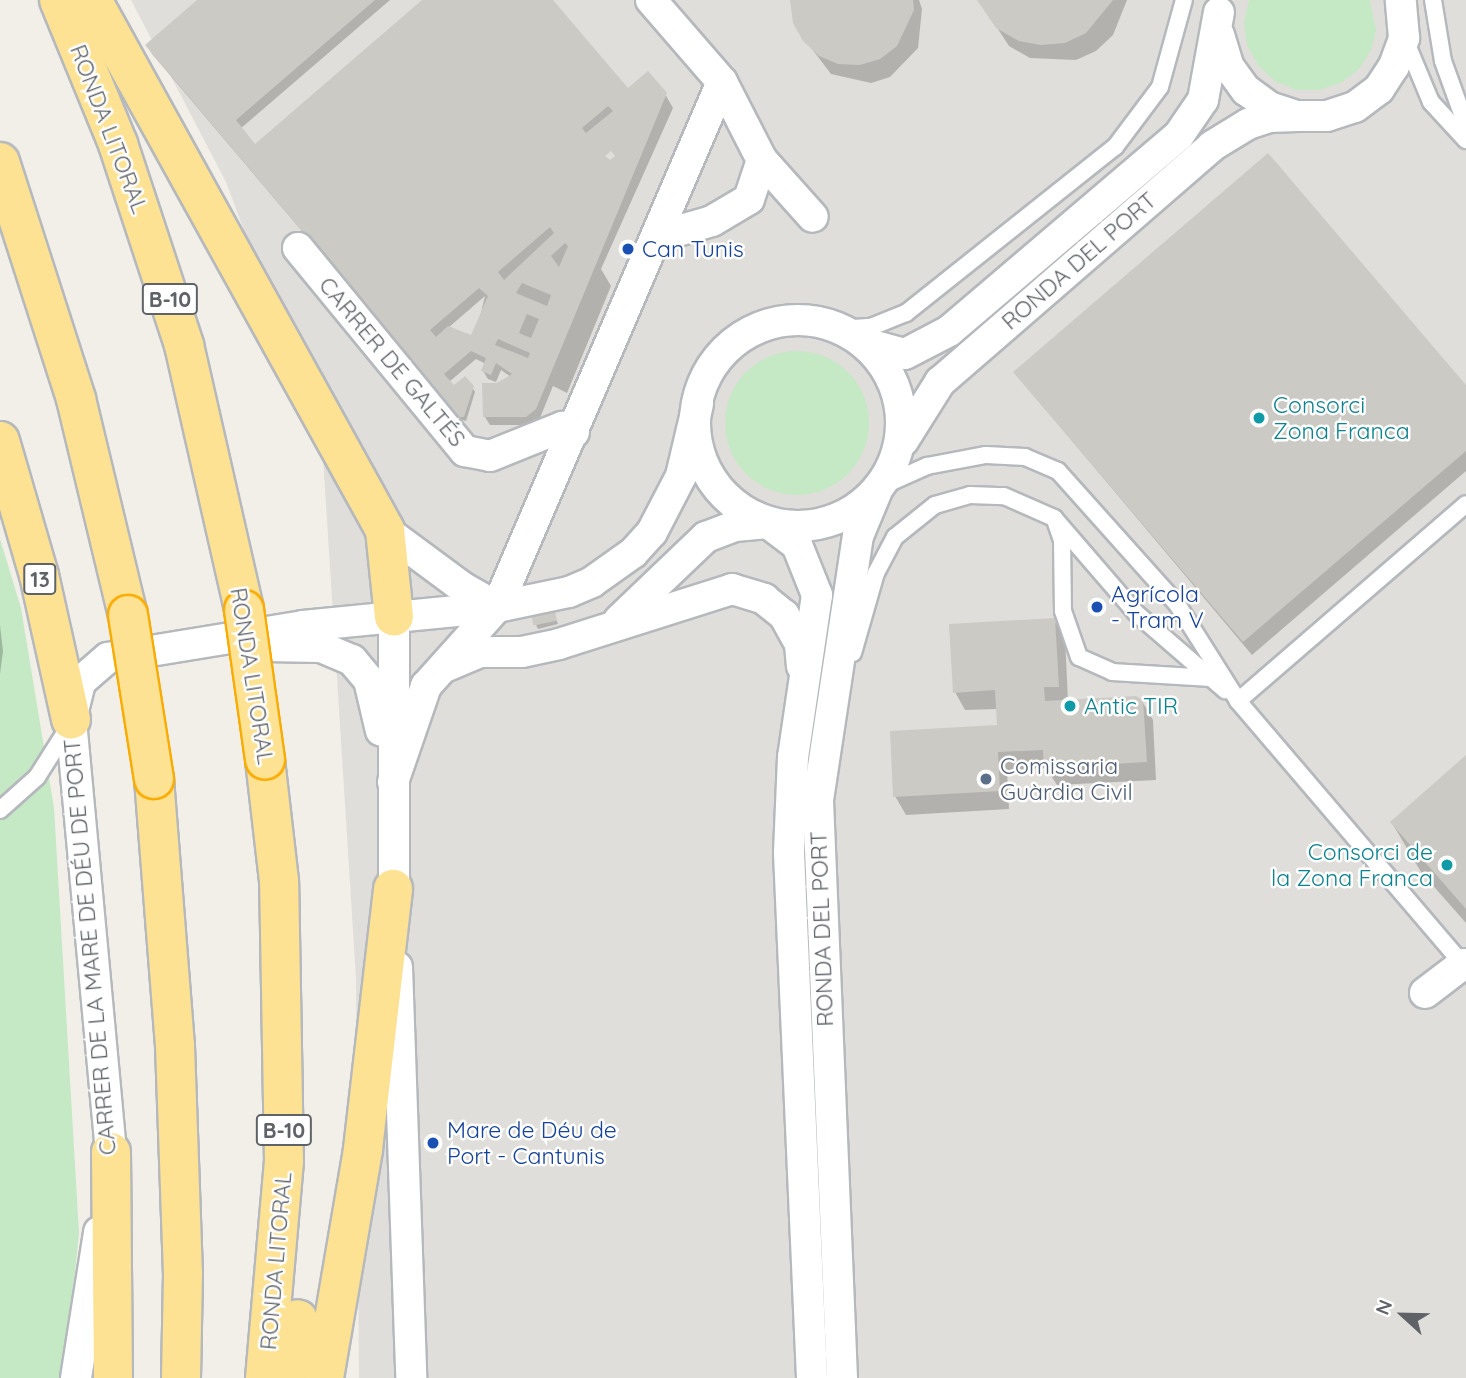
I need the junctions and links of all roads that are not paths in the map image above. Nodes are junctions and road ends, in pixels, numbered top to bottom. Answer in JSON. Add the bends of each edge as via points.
{"nodes":[{"id":1,"x":59,"y":0,"type":"edge"},
{"id":2,"x":92,"y":0,"type":"edge"},
{"id":3,"x":651,"y":0,"type":"edge"},
{"id":4,"x":1184,"y":0,"type":"edge"},
{"id":5,"x":1401,"y":0,"type":"edge"},
{"id":6,"x":1433,"y":0,"type":"edge"},
{"id":7,"x":1221,"y":6,"type":"edge"},
{"id":8,"x":1404,"y":37,"type":"junction"},
{"id":9,"x":722,"y":82,"type":"junction"},
{"id":10,"x":1297,"y":116,"type":"junction"},
{"id":11,"x":1466,"y":125,"type":"edge"},
{"id":12,"x":1466,"y":140,"type":"edge"},
{"id":13,"x":762,"y":160,"type":"junction"},
{"id":14,"x":0,"y":162,"type":"edge"},
{"id":15,"x":813,"y":217,"type":"dead end"},
{"id":16,"x":657,"y":237,"type":"junction"},
{"id":17,"x":298,"y":248,"type":"dead end"},
{"id":18,"x":851,"y":335,"type":"junction"},
{"id":19,"x":698,"y":404,"type":"junction"},
{"id":20,"x":574,"y":432,"type":"junction"},
{"id":21,"x":0,"y":441,"type":"edge"},
{"id":22,"x":896,"y":454,"type":"junction"},
{"id":23,"x":878,"y":488,"type":"junction"},
{"id":24,"x":1466,"y":504,"type":"edge"},
{"id":25,"x":1054,"y":518,"type":"junction"},
{"id":26,"x":768,"y":523,"type":"junction"},
{"id":27,"x":385,"y":530,"type":"junction"},
{"id":28,"x":497,"y":607,"type":"junction"},
{"id":29,"x":394,"y":617,"type":"junction"},
{"id":30,"x":606,"y":631,"type":"junction"},
{"id":31,"x":194,"y":645,"type":"junction"},
{"id":32,"x":438,"y":672,"type":"junction"},
{"id":33,"x":1211,"y":678,"type":"junction"},
{"id":34,"x":804,"y":684,"type":"junction"},
{"id":35,"x":1238,"y":701,"type":"junction"},
{"id":36,"x":71,"y":719,"type":"junction"},
{"id":37,"x":821,"y":756,"type":"junction"},
{"id":38,"x":393,"y":782,"type":"junction"},
{"id":39,"x":0,"y":810,"type":"edge"},
{"id":40,"x":278,"y":881,"type":"junction"},
{"id":41,"x":393,"y":889,"type":"junction"},
{"id":42,"x":1464,"y":966,"type":"edge"},
{"id":43,"x":1425,"y":993,"type":"dead end"},
{"id":44,"x":178,"y":1116,"type":"junction"},
{"id":45,"x":111,"y":1152,"type":"junction"},
{"id":46,"x":76,"y":1378,"type":"edge"},
{"id":47,"x":113,"y":1378,"type":"edge"},
{"id":48,"x":158,"y":1378,"type":"edge"},
{"id":49,"x":181,"y":1378,"type":"edge"},
{"id":50,"x":265,"y":1378,"type":"edge"},
{"id":51,"x":292,"y":1378,"type":"edge"},
{"id":52,"x":324,"y":1378,"type":"edge"},
{"id":53,"x":411,"y":1378,"type":"edge"},
{"id":54,"x":812,"y":1378,"type":"edge"},
{"id":55,"x":842,"y":1378,"type":"edge"}],
"edges":[{"from":1,"to":40,"type":"highway","name":"RONDA LITORAL","number":"B-10","bridge":true,"via":[[118,144],[184,345],[244,610]]},
{"from":2,"to":27,"type":"highway"},
{"from":3,"to":9,"type":"street"},
{"from":4,"to":18,"type":"lane","via":[[1160,87],[1115,147],[906,313]]},
{"from":5,"to":8,"type":"street"},
{"from":6,"to":11,"type":"lane","via":[[1443,61]]},
{"from":7,"to":10,"type":"street","via":[[1219,40],[1229,67],[1246,90],[1269,107]]},
{"from":7,"to":18,"type":"street","name":"RONDA DEL PORT","via":[[1203,100],[1178,135],[949,331],[894,355]]},
{"from":8,"to":10,"type":"street","name":"RONDA DEL PORT","via":[[1394,66],[1378,89],[1355,107],[1327,116]]},
{"from":8,"to":12,"type":"lane","via":[[1431,102]]},
{"from":9,"to":13,"type":"street"},
{"from":9,"to":16,"type":"street"},
{"from":10,"to":22,"type":"street","name":"RONDA DEL PORT","via":[[1269,117],[1248,124],[1212,146],[940,382],[919,408]]},
{"from":13,"to":15,"type":"street"},
{"from":13,"to":16,"type":"street","via":[[749,199],[712,220]]},
{"from":14,"to":44,"type":"highway","bridge":true,"via":[[76,399],[128,615],[154,779]]},
{"from":16,"to":20,"type":"street"},
{"from":17,"to":20,"type":"street","name":"CARRER DE GALTÉS","via":[[465,452],[490,456],[562,427]]},
{"from":18,"to":19,"type":"street","via":[[804,320],[751,330],[722,352]]},
{"from":18,"to":22,"type":"street","via":[[894,384],[900,412]]},
{"from":19,"to":26,"type":"street","via":[[697,448],[712,481],[734,505]]},
{"from":19,"to":28,"type":"street","name":"CARRER DE LA MARE DE DÉU DE PORT","via":[[669,503],[633,553],[569,592]]},
{"from":20,"to":28,"type":"street"},
{"from":21,"to":36,"type":"highway","number":"13","via":[[39,575]]},
{"from":22,"to":23,"type":"street"},
{"from":23,"to":26,"type":"street","via":[[842,516],[821,524]]},
{"from":23,"to":35,"type":"lane","via":[[927,466],[986,455],[1025,457],[1058,471],[1177,604]]},
{"from":23,"to":37,"type":"street","name":"RONDA DEL PORT","via":[[858,536]]},
{"from":24,"to":35,"type":"lane"},
{"from":25,"to":33,"type":"lane","via":[[1136,612]]},
{"from":25,"to":33,"type":"lane","via":[[1062,540],[1065,621],[1079,657],[1112,672]]},
{"from":25,"to":37,"type":"lane","via":[[1021,501],[988,495],[944,501],[908,523],[876,573]]},
{"from":26,"to":30,"type":"street","via":[[735,526],[706,537]]},
{"from":26,"to":34,"type":"street","name":"RONDA DEL PORT","via":[[797,545],[814,581],[816,614]]},
{"from":27,"to":28,"type":"street"},
{"from":27,"to":29,"type":"highway"},
{"from":28,"to":29,"type":"street","name":"CARRER DE LA MARE DE DÉU DE PORT"},
{"from":28,"to":32,"type":"street"},
{"from":29,"to":31,"type":"street","name":"CARRER DE LA MARE DE DÉU DE PORT","via":[[303,626]]},
{"from":29,"to":38,"type":"street","name":"CARRER DE LA MARE DE DÉU DE PORT"},
{"from":30,"to":32,"type":"street","via":[[537,650],[480,652]]},
{"from":30,"to":34,"type":"street","via":[[710,593],[748,591],[775,606],[794,629]]},
{"from":31,"to":36,"type":"street","name":"CARRER DE LA MARE DE DÉU DE PORT","via":[[108,658],[93,667],[76,690]]},
{"from":31,"to":38,"type":"street","name":"CARRER DE LA MARE DE DÉU DE PORT","via":[[320,647],[352,660],[373,693]]},
{"from":32,"to":38,"type":"street","via":[[417,701]]},
{"from":33,"to":35,"type":"lane"},
{"from":34,"to":54,"type":"street","name":"RONDA DEL PORT","via":[[793,757],[789,853]]},
{"from":35,"to":42,"type":"lane"},
{"from":36,"to":39,"type":"lane","via":[[37,777]]},
{"from":36,"to":45,"type":"street","name":"CARRER DE LA MARE DE DÉU DE PORT"},
{"from":37,"to":55,"type":"street","name":"RONDA DEL PORT","via":[[817,840]]},
{"from":38,"to":41,"type":"street","name":"CARRER DE LA MARE DE DÉU DE PORT"},
{"from":40,"to":50,"type":"highway","name":"RONDA LITORAL","number":"B-10","via":[[284,1161]]},
{"from":40,"to":51,"type":"highway","via":[[299,1023],[303,1093],[303,1228]]},
{"from":41,"to":52,"type":"highway","via":[[363,1149]]},
{"from":41,"to":53,"type":"street","name":"CARRER DE LA MARE DE DÉU DE PORT"},
{"from":42,"to":43,"type":"street"},
{"from":44,"to":48,"type":"highway"},
{"from":44,"to":49,"type":"highway"},
{"from":45,"to":46,"type":"street","name":"CARRER DE LA MARE DE DÉU DE PORT"},
{"from":45,"to":47,"type":"highway"}]}
